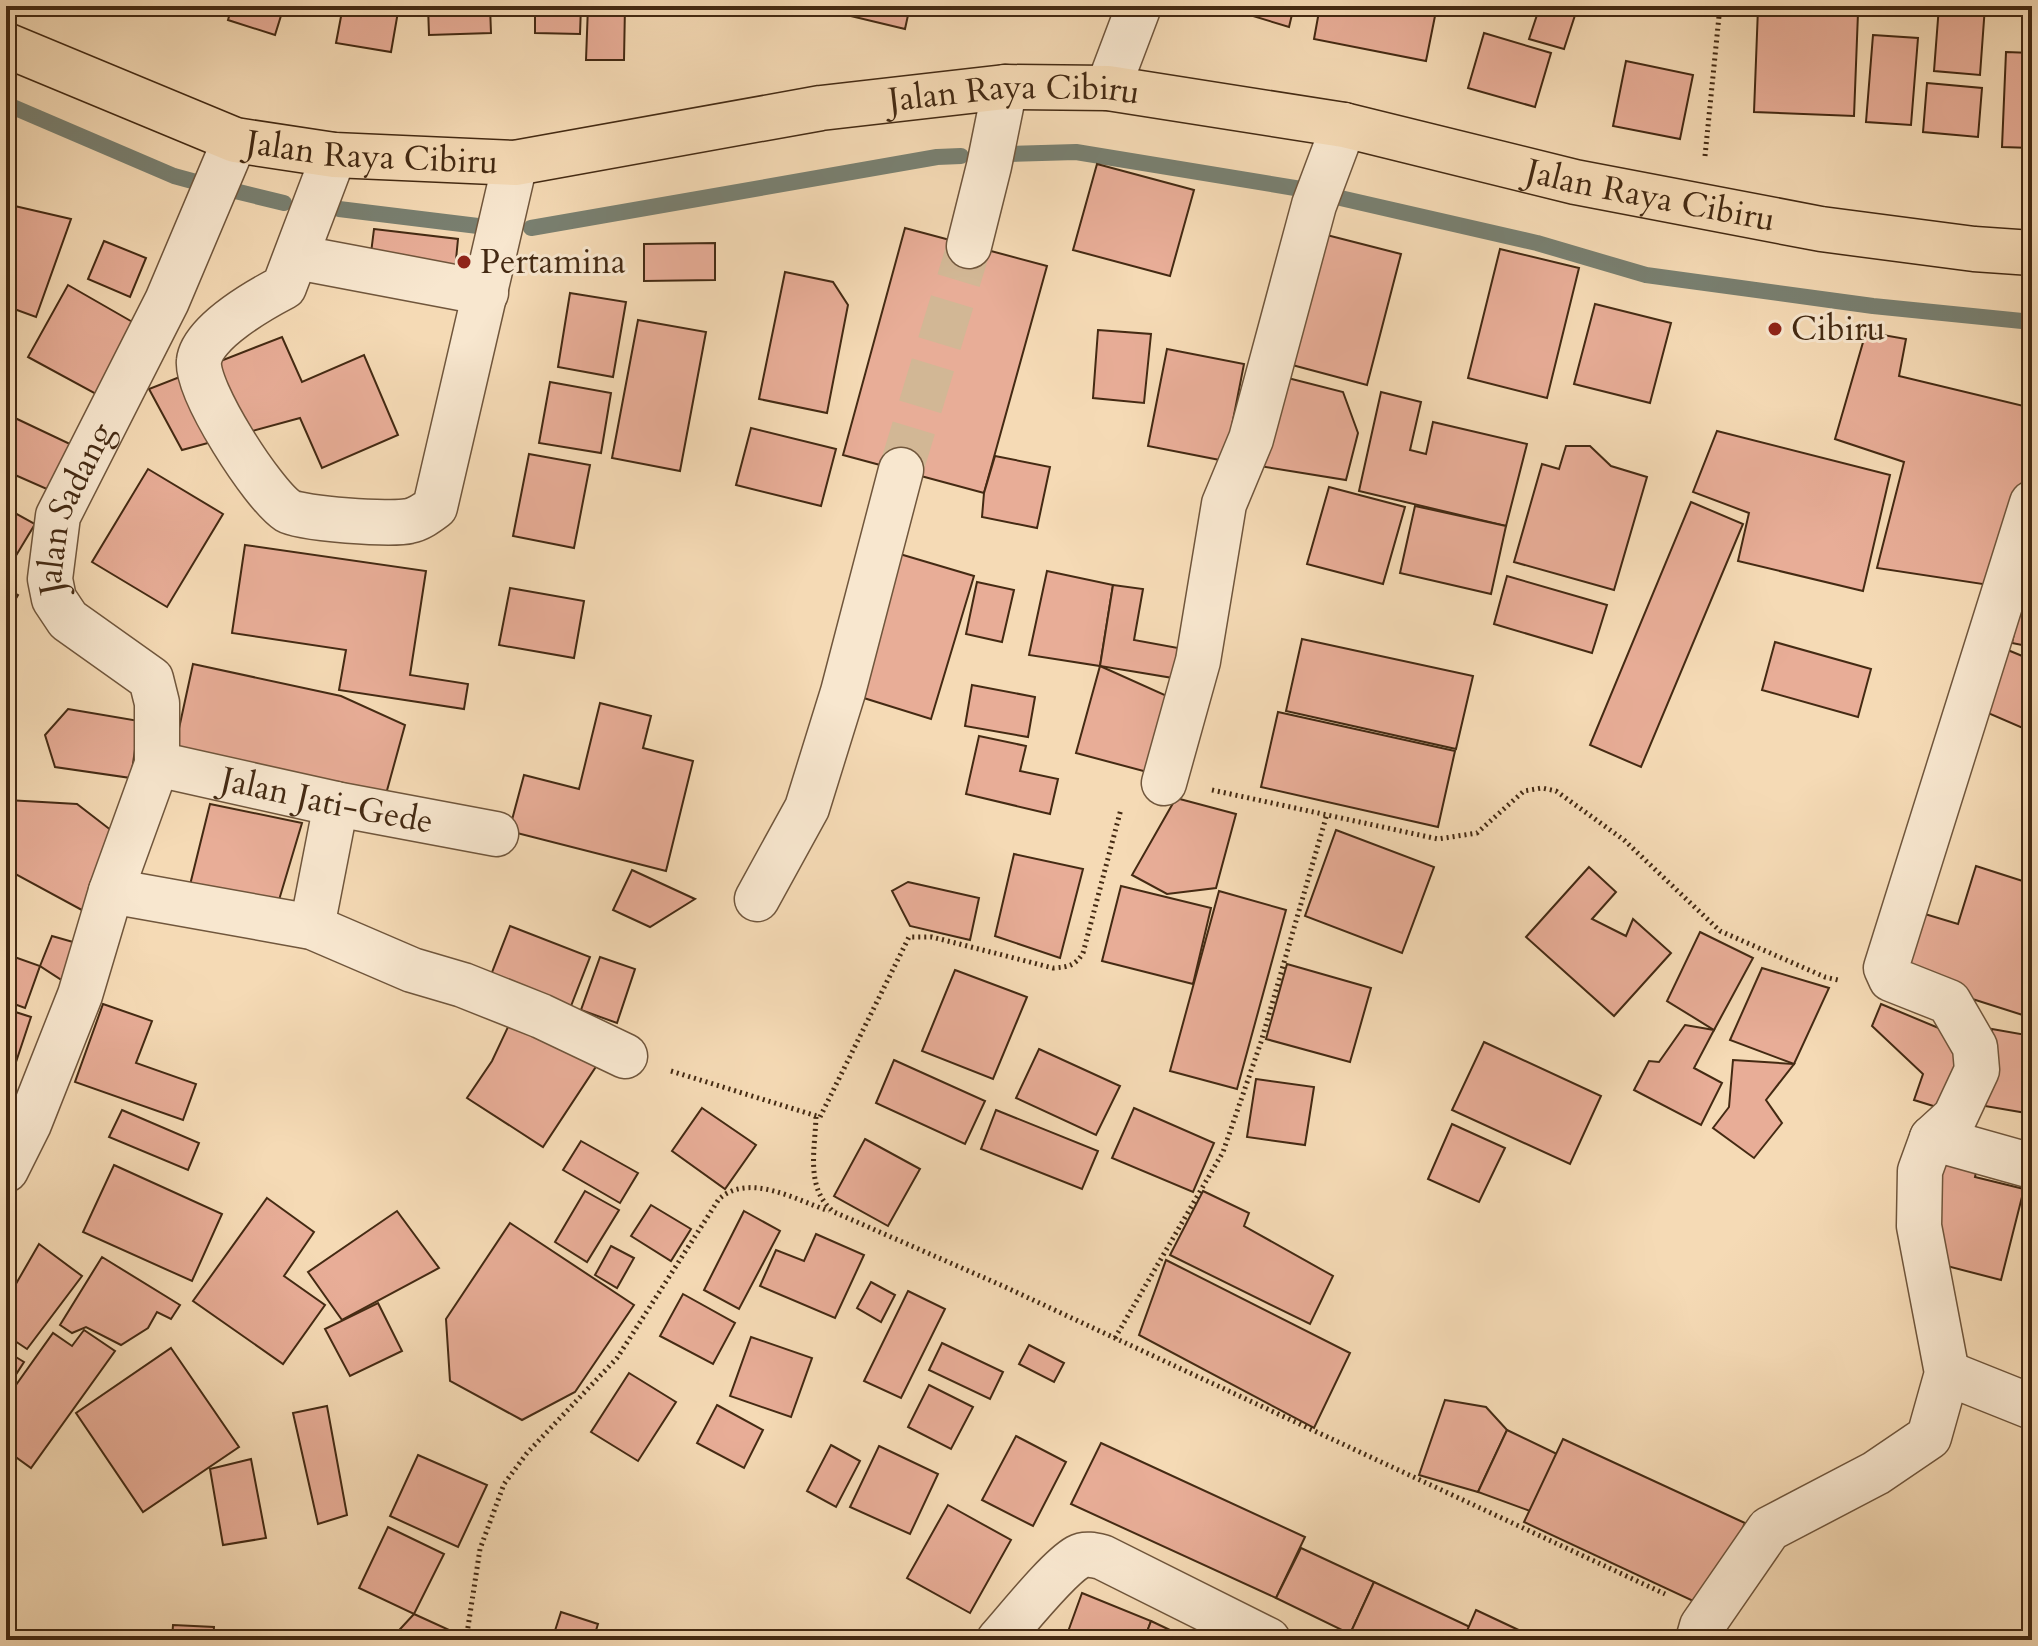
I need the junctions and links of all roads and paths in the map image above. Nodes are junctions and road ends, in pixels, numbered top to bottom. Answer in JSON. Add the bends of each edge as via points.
{"nodes":[{"id":1,"x":1139,"y":6,"type":"edge"},
{"id":2,"x":1720,"y":6,"type":"edge"},
{"id":3,"x":6,"y":45,"type":"edge"},
{"id":4,"x":1005,"y":87,"type":"junction"},
{"id":5,"x":1108,"y":88,"type":"junction"},
{"id":6,"x":1344,"y":125,"type":"junction"},
{"id":7,"x":235,"y":140,"type":"junction"},
{"id":8,"x":334,"y":155,"type":"junction"},
{"id":9,"x":515,"y":163,"type":"junction"},
{"id":10,"x":1700,"y":206,"type":"junction"},
{"id":11,"x":969,"y":246,"type":"tunnel mouth"},
{"id":12,"x":2032,"y":253,"type":"edge"},
{"id":13,"x":296,"y":257,"type":"junction"},
{"id":14,"x":486,"y":293,"type":"junction"},
{"id":15,"x":901,"y":470,"type":"tunnel mouth"},
{"id":16,"x":2032,"y":503,"type":"edge"},
{"id":17,"x":157,"y":764,"type":"junction"},
{"id":18,"x":1164,"y":783,"type":"junction"},
{"id":19,"x":336,"y":804,"type":"junction"},
{"id":20,"x":1327,"y":814,"type":"junction"},
{"id":21,"x":496,"y":834,"type":"dead end"},
{"id":22,"x":111,"y":891,"type":"junction"},
{"id":23,"x":757,"y":899,"type":"dead end"},
{"id":24,"x":312,"y":927,"type":"junction"},
{"id":25,"x":1846,"y":981,"type":"dead end"},
{"id":26,"x":625,"y":1056,"type":"joint"},
{"id":27,"x":816,"y":1117,"type":"junction"},
{"id":28,"x":1932,"y":1138,"type":"junction"},
{"id":29,"x":2032,"y":1166,"type":"edge"},
{"id":30,"x":6,"y":1170,"type":"edge"},
{"id":31,"x":834,"y":1212,"type":"junction"},
{"id":32,"x":1115,"y":1338,"type":"junction"},
{"id":33,"x":1947,"y":1373,"type":"junction"},
{"id":34,"x":2032,"y":1407,"type":"edge"},
{"id":35,"x":1673,"y":1597,"type":"dead end"},
{"id":36,"x":466,"y":1640,"type":"edge"},
{"id":37,"x":999,"y":1640,"type":"edge"},
{"id":38,"x":1268,"y":1640,"type":"edge"},
{"id":39,"x":1698,"y":1640,"type":"edge"}],
"edges":[{"from":1,"to":5,"type":"street"},
{"from":2,"to":10,"type":"path"},
{"from":3,"to":7,"type":"highway","name":"Jalan Raya Cibiru"},
{"from":4,"to":5,"type":"highway","name":"Jalan Raya Cibiru"},
{"from":4,"to":9,"type":"highway","name":"Jalan Raya Cibiru","via":[[821,108]]},
{"from":4,"to":11,"type":"street"},
{"from":5,"to":6,"type":"highway","name":"Jalan Raya Cibiru"},
{"from":6,"to":10,"type":"highway","name":"Jalan Raya Cibiru","via":[[1575,182]]},
{"from":6,"to":18,"type":"street","via":[[1314,205],[1251,439],[1224,504],[1198,661]]},
{"from":7,"to":8,"type":"highway","name":"Jalan Raya Cibiru"},
{"from":7,"to":17,"type":"street","name":"Jalan Sadang","via":[[167,301],[56,528],[50,579],[54,599],[68,620],[151,679],[157,703]]},
{"from":8,"to":9,"type":"highway","name":"Jalan Raya Cibiru"},
{"from":8,"to":13,"type":"street"},
{"from":9,"to":14,"type":"street"},
{"from":10,"to":12,"type":"highway","name":"Jalan Raya Cibiru","via":[[1821,229]]},
{"from":13,"to":14,"type":"street"},
{"from":13,"to":14,"type":"street","via":[[284,287],[244,309],[207,343],[199,372],[241,456],[288,511],[308,517],[408,522],[435,507]]},
{"from":15,"to":23,"type":"street","via":[[807,808]]},
{"from":16,"to":28,"type":"street","via":[[1886,968],[1891,979],[1949,1002],[1975,1047],[1977,1070],[1955,1117]]},
{"from":17,"to":19,"type":"street","name":"Jalan Jati-Gede"},
{"from":17,"to":22,"type":"street","name":"Jalan Sadang"},
{"from":18,"to":20,"type":"path"},
{"from":18,"to":27,"type":"path","via":[[1146,783],[1124,798],[1077,963],[1053,968],[932,937],[909,937],[825,1109]]},
{"from":19,"to":21,"type":"street","name":"Jalan Jati-Gede"},
{"from":19,"to":24,"type":"street"},
{"from":20,"to":25,"type":"path","via":[[1438,839],[1455,838],[1477,833],[1524,791],[1556,791],[1624,840],[1720,931],[1825,977]]},
{"from":20,"to":32,"type":"path","via":[[1223,1152]]},
{"from":22,"to":24,"type":"street"},
{"from":22,"to":30,"type":"street","name":"Jalan Sadang","via":[[80,995]]},
{"from":24,"to":26,"type":"street","via":[[541,1016]]},
{"from":26,"to":27,"type":"path"},
{"from":27,"to":31,"type":"path","via":[[813,1177],[822,1203]]},
{"from":28,"to":29,"type":"street"},
{"from":28,"to":33,"type":"street","via":[[1920,1171],[1919,1226]]},
{"from":31,"to":32,"type":"path"},
{"from":31,"to":36,"type":"path","via":[[758,1187],[737,1187],[719,1199],[617,1358],[504,1484],[480,1549]]},
{"from":32,"to":35,"type":"path"},
{"from":33,"to":34,"type":"street"},
{"from":33,"to":39,"type":"street","via":[[1929,1437],[1876,1473],[1769,1529],[1702,1626]]},
{"from":37,"to":38,"type":"street","via":[[1065,1568],[1080,1556],[1092,1555]]}]}
